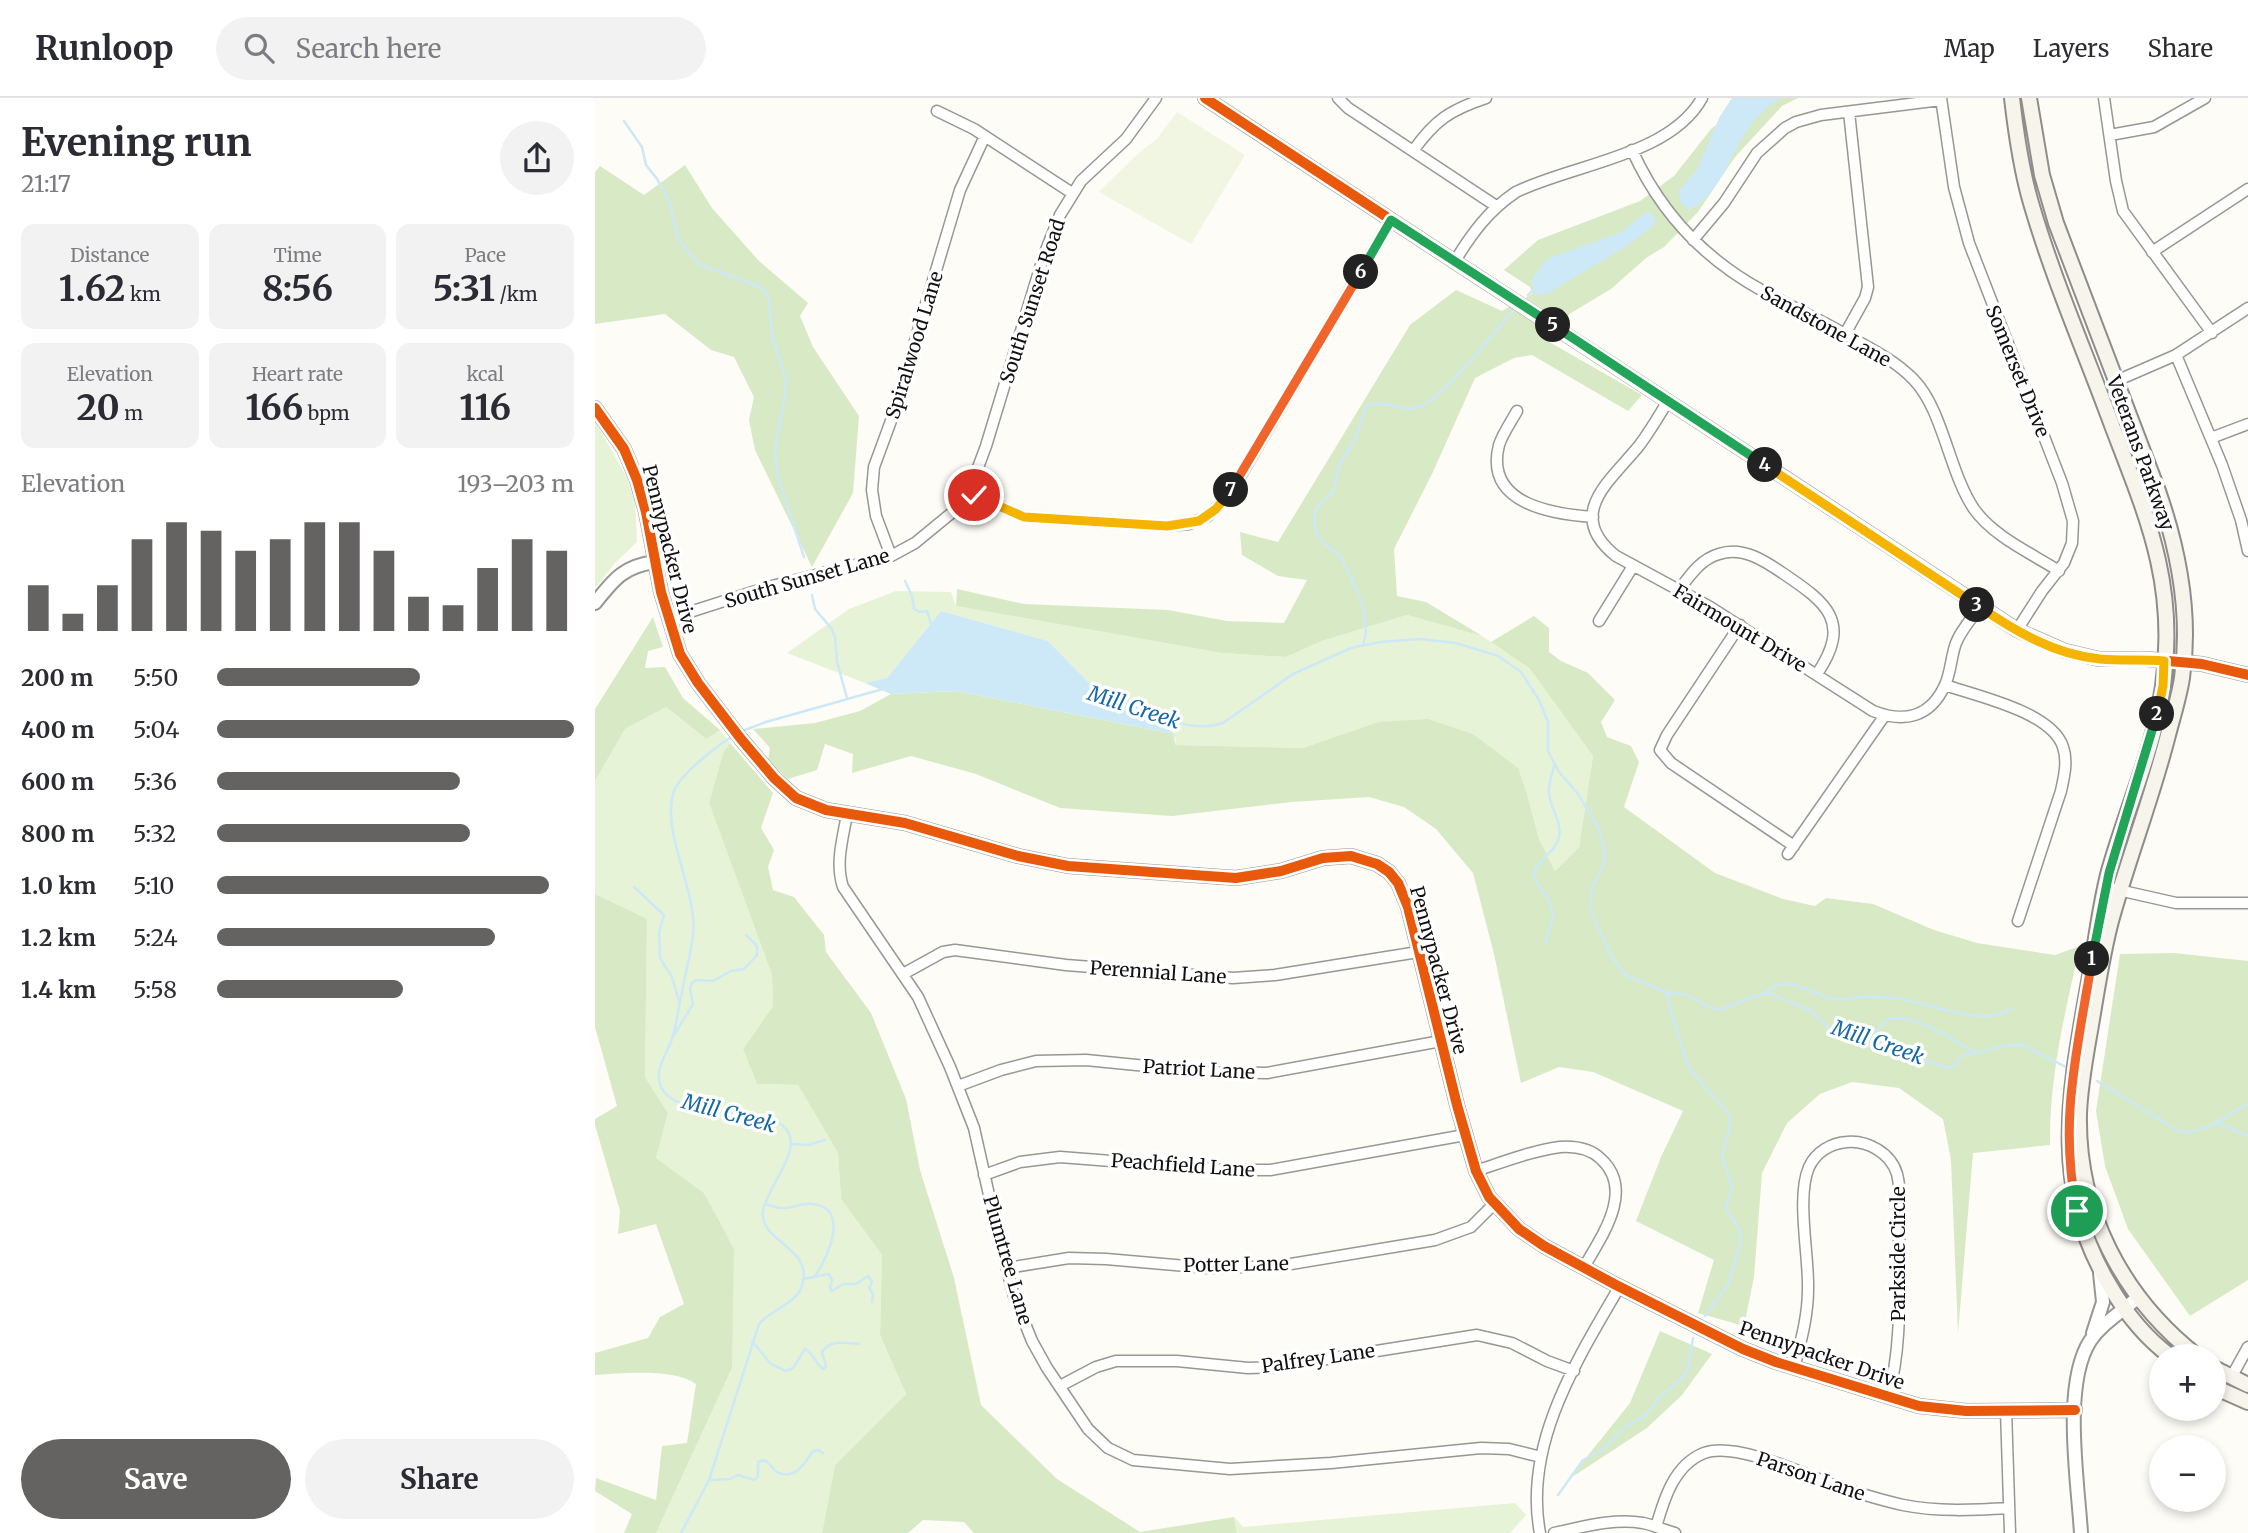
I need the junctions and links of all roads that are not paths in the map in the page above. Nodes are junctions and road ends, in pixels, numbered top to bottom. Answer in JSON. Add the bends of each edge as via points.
{"nodes":[{"id":1,"x":1156,"y":98,"type":"edge"},
{"id":2,"x":1205,"y":98,"type":"edge"},
{"id":3,"x":1338,"y":98,"type":"edge"},
{"id":4,"x":1486,"y":98,"type":"edge"},
{"id":5,"x":1702,"y":98,"type":"edge"},
{"id":6,"x":2012,"y":98,"type":"edge"},
{"id":7,"x":2029,"y":98,"type":"edge"},
{"id":8,"x":2104,"y":98,"type":"edge"},
{"id":9,"x":2205,"y":98,"type":"edge"},
{"id":10,"x":1941,"y":99,"type":"edge"},
{"id":11,"x":937,"y":111,"type":"dead end"},
{"id":12,"x":1849,"y":113,"type":"junction"},
{"id":13,"x":2110,"y":135,"type":"junction"},
{"id":14,"x":985,"y":136,"type":"junction"},
{"id":15,"x":1632,"y":150,"type":"junction"},
{"id":16,"x":1413,"y":151,"type":"junction"},
{"id":17,"x":2248,"y":189,"type":"edge"},
{"id":18,"x":1072,"y":193,"type":"junction"},
{"id":19,"x":1496,"y":206,"type":"junction"},
{"id":20,"x":1391,"y":220,"type":"junction"},
{"id":21,"x":1693,"y":240,"type":"junction"},
{"id":22,"x":2152,"y":253,"type":"junction"},
{"id":23,"x":1455,"y":261,"type":"junction"},
{"id":24,"x":2248,"y":308,"type":"edge"},
{"id":25,"x":2212,"y":333,"type":"junction"},
{"id":26,"x":1845,"y":334,"type":"junction"},
{"id":27,"x":2176,"y":355,"type":"junction"},
{"id":28,"x":2116,"y":381,"type":"junction"},
{"id":29,"x":1668,"y":401,"type":"junction"},
{"id":30,"x":595,"y":408,"type":"edge"},
{"id":31,"x":1517,"y":411,"type":"dead end"},
{"id":32,"x":2248,"y":424,"type":"edge"},
{"id":33,"x":2211,"y":438,"type":"junction"},
{"id":34,"x":967,"y":492,"type":"junction"},
{"id":35,"x":1593,"y":517,"type":"junction"},
{"id":36,"x":2244,"y":519,"type":"edge"},
{"id":37,"x":2248,"y":551,"type":"edge"},
{"id":38,"x":891,"y":556,"type":"junction"},
{"id":39,"x":655,"y":562,"type":"junction"},
{"id":40,"x":1633,"y":566,"type":"junction"},
{"id":41,"x":2059,"y":571,"type":"junction"},
{"id":42,"x":1679,"y":590,"type":"junction"},
{"id":43,"x":595,"y":603,"type":"edge"},
{"id":44,"x":1980,"y":607,"type":"junction"},
{"id":45,"x":668,"y":619,"type":"junction"},
{"id":46,"x":1599,"y":621,"type":"dead end"},
{"id":47,"x":1740,"y":625,"type":"junction"},
{"id":48,"x":2017,"y":630,"type":"junction"},
{"id":49,"x":2164,"y":661,"type":"junction"},
{"id":50,"x":2182,"y":662,"type":"junction"},
{"id":51,"x":1817,"y":674,"type":"junction"},
{"id":52,"x":2248,"y":675,"type":"edge"},
{"id":53,"x":1945,"y":685,"type":"junction"},
{"id":54,"x":1885,"y":715,"type":"junction"},
{"id":55,"x":847,"y":814,"type":"junction"},
{"id":56,"x":2105,"y":887,"type":"junction"},
{"id":57,"x":2120,"y":891,"type":"junction"},
{"id":58,"x":2248,"y":903,"type":"edge"},
{"id":59,"x":2018,"y":921,"type":"dead end"},
{"id":60,"x":1418,"y":952,"type":"junction"},
{"id":61,"x":903,"y":974,"type":"junction"},
{"id":62,"x":1441,"y":1041,"type":"junction"},
{"id":63,"x":958,"y":1086,"type":"junction"},
{"id":64,"x":1465,"y":1135,"type":"junction"},
{"id":65,"x":1476,"y":1171,"type":"junction"},
{"id":66,"x":984,"y":1175,"type":"junction"},
{"id":67,"x":1494,"y":1204,"type":"junction"},
{"id":68,"x":2098,"y":1266,"type":"junction"},
{"id":69,"x":1584,"y":1267,"type":"junction"},
{"id":70,"x":1007,"y":1268,"type":"junction"},
{"id":71,"x":1620,"y":1286,"type":"junction"},
{"id":72,"x":2137,"y":1298,"type":"junction"},
{"id":73,"x":2125,"y":1309,"type":"junction"},
{"id":74,"x":2091,"y":1340,"type":"junction"},
{"id":75,"x":2156,"y":1344,"type":"edge"},
{"id":76,"x":2183,"y":1344,"type":"edge"},
{"id":77,"x":2248,"y":1347,"type":"edge"},
{"id":78,"x":1794,"y":1368,"type":"junction"},
{"id":79,"x":1574,"y":1371,"type":"junction"},
{"id":80,"x":2226,"y":1373,"type":"edge"},
{"id":81,"x":2232,"y":1376,"type":"junction"},
{"id":82,"x":2248,"y":1385,"type":"edge"},
{"id":83,"x":1060,"y":1386,"type":"junction"},
{"id":84,"x":2226,"y":1392,"type":"edge"},
{"id":85,"x":1888,"y":1397,"type":"junction"},
{"id":86,"x":2248,"y":1402,"type":"edge"},
{"id":87,"x":2006,"y":1410,"type":"junction"},
{"id":88,"x":2075,"y":1410,"type":"junction"},
{"id":89,"x":1541,"y":1457,"type":"junction"},
{"id":90,"x":2009,"y":1508,"type":"junction"},
{"id":91,"x":1656,"y":1527,"type":"junction"},
{"id":92,"x":1540,"y":1533,"type":"edge"},
{"id":93,"x":1555,"y":1533,"type":"edge"},
{"id":94,"x":1675,"y":1533,"type":"edge"},
{"id":95,"x":2010,"y":1533,"type":"edge"},
{"id":96,"x":2081,"y":1533,"type":"edge"}],
"edges":[{"from":1,"to":18,"type":"street","name":"South Sunset Road","via":[[1126,139]]},
{"from":2,"to":20,"type":"street"},
{"from":3,"to":16,"type":"street"},
{"from":4,"to":16,"type":"street","via":[[1439,119]]},
{"from":5,"to":15,"type":"street","via":[[1693,114],[1672,132]]},
{"from":6,"to":49,"type":"main road","name":"Veterans Parkway","via":[[2030,202],[2156,547],[2164,585]]},
{"from":7,"to":28,"type":"main road","name":"Veterans Parkway","via":[[2052,211]]},
{"from":8,"to":13,"type":"street"},
{"from":9,"to":13,"type":"street","via":[[2154,127]]},
{"from":10,"to":12,"type":"street"},
{"from":10,"to":41,"type":"street","name":"Somerset Drive","via":[[1954,187],[1969,243],[2070,508],[2074,532]]},
{"from":11,"to":14,"type":"street"},
{"from":12,"to":21,"type":"street","via":[[1808,118],[1774,135]]},
{"from":12,"to":26,"type":"street","via":[[1868,287]]},
{"from":13,"to":22,"type":"street","via":[[2123,211]]},
{"from":14,"to":18,"type":"street"},
{"from":14,"to":38,"type":"street","name":"Spiralwood Lane","via":[[960,190],[874,467],[876,516]]},
{"from":15,"to":19,"type":"street","via":[[1528,186]]},
{"from":15,"to":21,"type":"street","name":"Sandstone Lane","via":[[1650,185]]},
{"from":16,"to":19,"type":"street"},
{"from":17,"to":22,"type":"street"},
{"from":18,"to":34,"type":"street","name":"South Sunset Road","via":[[1048,241],[986,446]]},
{"from":19,"to":23,"type":"street"},
{"from":20,"to":23,"type":"street"},
{"from":20,"to":34,"type":"street","via":[[1238,480],[1208,516],[1167,526],[1032,518]]},
{"from":21,"to":26,"type":"street","name":"Sandstone Lane","via":[[1739,277]]},
{"from":22,"to":25,"type":"street"},
{"from":23,"to":29,"type":"street"},
{"from":24,"to":25,"type":"street"},
{"from":25,"to":27,"type":"street"},
{"from":26,"to":41,"type":"street","name":"Sandstone Lane","via":[[1915,381],[1981,518]]},
{"from":27,"to":28,"type":"street"},
{"from":27,"to":33,"type":"street"},
{"from":28,"to":50,"type":"main road","name":"Veterans Parkway","via":[[2174,545],[2183,585]]},
{"from":29,"to":35,"type":"street","via":[[1639,445],[1603,485]]},
{"from":29,"to":44,"type":"street"},
{"from":30,"to":39,"type":"street","name":"Pennypacker Drive","via":[[624,449],[638,480]]},
{"from":31,"to":35,"type":"street","via":[[1503,434],[1498,455],[1504,485],[1536,508]]},
{"from":32,"to":33,"type":"street"},
{"from":33,"to":36,"type":"street"},
{"from":34,"to":38,"type":"street","name":"South Sunset Lane","via":[[936,527]]},
{"from":35,"to":40,"type":"street","name":"Fairmount Drive","via":[[1596,533],[1608,549]]},
{"from":36,"to":37,"type":"street"},
{"from":38,"to":45,"type":"street","name":"South Sunset Lane","via":[[768,587]]},
{"from":39,"to":43,"type":"street","via":[[616,576]]},
{"from":39,"to":45,"type":"street","name":"Pennypacker Drive"},
{"from":40,"to":42,"type":"street","name":"Fairmount Drive"},
{"from":40,"to":46,"type":"street"},
{"from":41,"to":48,"type":"street","name":"Somerset Drive"},
{"from":42,"to":47,"type":"street","name":"Fairmount Drive"},
{"from":42,"to":51,"type":"street","via":[[1701,564],[1719,554],[1739,551],[1769,564],[1818,597],[1830,616],[1832,645]]},
{"from":44,"to":48,"type":"street"},
{"from":44,"to":53,"type":"street","via":[[1956,644]]},
{"from":45,"to":55,"type":"street","name":"Pennypacker Drive","via":[[680,654],[698,683],[784,789],[826,810]]},
{"from":47,"to":51,"type":"street","name":"Fairmount Drive"},
{"from":47,"to":54,"type":"street","via":[[1660,750],[1671,763],[1791,850]]},
{"from":48,"to":49,"type":"street","via":[[2083,656]]},
{"from":49,"to":50,"type":"street"},
{"from":49,"to":56,"type":"main road","name":"Veterans Parkway","via":[[2154,728]]},
{"from":50,"to":52,"type":"street"},
{"from":50,"to":57,"type":"main road","name":"Veterans Parkway","via":[[2161,760]]},
{"from":51,"to":54,"type":"street","name":"Fairmount Drive"},
{"from":53,"to":54,"type":"street","via":[[1932,704],[1915,715]]},
{"from":53,"to":59,"type":"street","via":[[2041,721],[2063,746],[2061,791]]},
{"from":55,"to":60,"type":"street","name":"Pennypacker Drive","via":[[905,823],[1068,866],[1236,878],[1337,855],[1365,859],[1398,883]]},
{"from":55,"to":61,"type":"street","name":"Plumtree Lane","via":[[840,855],[843,887]]},
{"from":56,"to":57,"type":"street"},
{"from":56,"to":68,"type":"main road","name":"Veterans Parkway","via":[[2069,1111],[2076,1203]]},
{"from":57,"to":58,"type":"street","via":[[2190,904]]},
{"from":57,"to":72,"type":"main road","name":"Veterans Parkway","via":[[2100,970],[2079,1116],[2089,1201],[2111,1256]]},
{"from":60,"to":61,"type":"street","name":"Perennial Lane","via":[[1233,978],[1066,965],[955,950]]},
{"from":60,"to":62,"type":"street","name":"Pennypacker Drive"},
{"from":61,"to":63,"type":"street","name":"Plumtree Lane","via":[[925,1009]]},
{"from":62,"to":63,"type":"street","name":"Patriot Lane","via":[[1267,1073],[1086,1060],[1036,1061]]},
{"from":62,"to":64,"type":"street","name":"Pennypacker Drive"},
{"from":63,"to":66,"type":"street","name":"Plumtree Lane","via":[[974,1128]]},
{"from":64,"to":65,"type":"street","name":"Pennypacker Drive"},
{"from":64,"to":66,"type":"street","name":"Peachfield Lane","via":[[1270,1170],[1060,1157]]},
{"from":65,"to":67,"type":"street","name":"Pennypacker Drive"},
{"from":65,"to":69,"type":"street","via":[[1562,1147],[1583,1148],[1601,1159],[1613,1176],[1616,1197]]},
{"from":66,"to":70,"type":"street","name":"Plumtree Lane"},
{"from":67,"to":69,"type":"street","name":"Pennypacker Drive","via":[[1531,1238]]},
{"from":67,"to":70,"type":"street","name":"Potter Lane","via":[[1471,1227],[1435,1240],[1279,1266],[1209,1268],[1069,1258]]},
{"from":68,"to":73,"type":"main road","name":"Veterans Parkway"},
{"from":68,"to":74,"type":"street","via":[[2103,1302]]},
{"from":69,"to":71,"type":"street","name":"Pennypacker Drive"},
{"from":70,"to":83,"type":"street","name":"Plumtree Lane","via":[[1025,1327]]},
{"from":71,"to":78,"type":"street","name":"Pennypacker Drive","via":[[1743,1349]]},
{"from":71,"to":79,"type":"street"},
{"from":72,"to":73,"type":"street"},
{"from":72,"to":76,"type":"main road","name":"Veterans Parkway"},
{"from":73,"to":74,"type":"street"},
{"from":73,"to":75,"type":"main road","name":"Veterans Parkway"},
{"from":74,"to":88,"type":"street","via":[[2077,1376]]},
{"from":77,"to":81,"type":"street"},
{"from":78,"to":85,"type":"street","name":"Pennypacker Drive"},
{"from":78,"to":85,"type":"street","name":"Parkside Circle","via":[[1808,1289],[1804,1188],[1810,1165],[1826,1147],[1862,1141],[1884,1154],[1897,1173],[1898,1352]]},
{"from":79,"to":83,"type":"street","name":"Palfrey Lane","via":[[1512,1343],[1477,1335],[1276,1367],[1116,1361]]},
{"from":79,"to":89,"type":"street"},
{"from":80,"to":81,"type":"main road"},
{"from":81,"to":82,"type":"main road"},
{"from":83,"to":89,"type":"street","name":"Plumtree Lane","via":[[1097,1440],[1133,1460],[1230,1469],[1481,1448]]},
{"from":84,"to":86,"type":"main road"},
{"from":85,"to":87,"type":"street","name":"Pennypacker Drive","via":[[1935,1408]]},
{"from":87,"to":88,"type":"street","name":"Pennypacker Drive"},
{"from":87,"to":90,"type":"street"},
{"from":88,"to":96,"type":"street"},
{"from":89,"to":92,"type":"street"},
{"from":90,"to":91,"type":"street","name":"Parson Lane","via":[[1906,1506],[1724,1450],[1703,1454],[1679,1472],[1668,1489]]},
{"from":90,"to":95,"type":"street"},
{"from":91,"to":93,"type":"street","via":[[1611,1522]]},
{"from":91,"to":94,"type":"street"}]}
